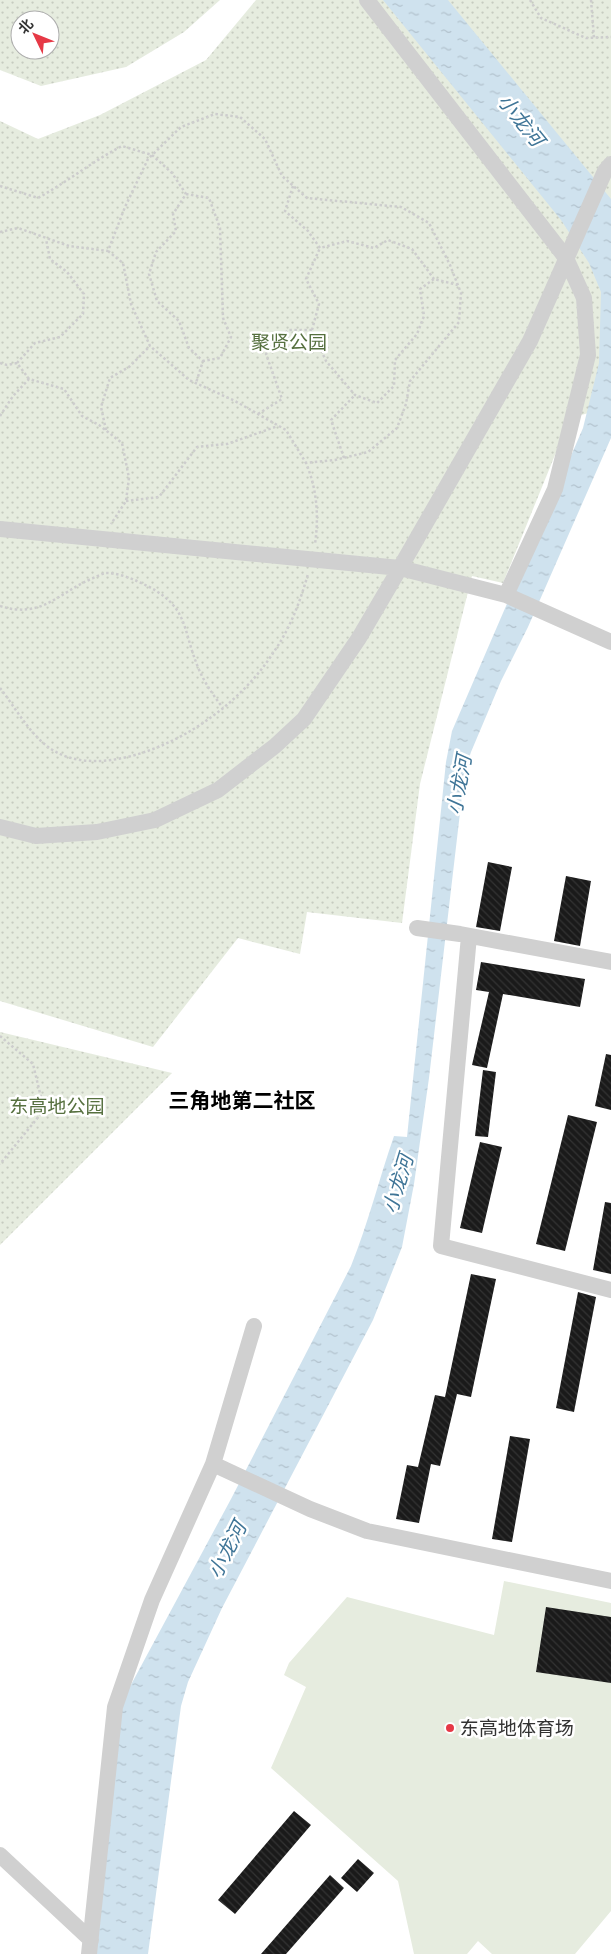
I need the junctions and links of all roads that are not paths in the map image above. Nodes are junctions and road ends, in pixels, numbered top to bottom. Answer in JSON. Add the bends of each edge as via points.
{"nodes":[{"id":1,"x":367,"y":0,"type":"edge"},
{"id":2,"x":608,"y":167,"type":"edge"},
{"id":3,"x":568,"y":253,"type":"junction"},
{"id":4,"x":0,"y":529,"type":"edge"},
{"id":5,"x":400,"y":568,"type":"junction"},
{"id":6,"x":506,"y":595,"type":"junction"},
{"id":7,"x":611,"y":642,"type":"edge"},
{"id":8,"x":0,"y":827,"type":"edge"},
{"id":9,"x":417,"y":928,"type":"dead end"},
{"id":10,"x":464,"y":935,"type":"junction"},
{"id":11,"x":611,"y":962,"type":"edge"},
{"id":12,"x":611,"y":1290,"type":"edge"},
{"id":13,"x":254,"y":1326,"type":"dead end"},
{"id":14,"x":219,"y":1467,"type":"junction"},
{"id":15,"x":611,"y":1581,"type":"edge"},
{"id":16,"x":0,"y":1855,"type":"edge"},
{"id":17,"x":90,"y":1947,"type":"edge"}],
"edges":[{"from":1,"to":3,"type":"street"},
{"from":2,"to":3,"type":"street"},
{"from":3,"to":5,"type":"street","via":[[530,341]]},
{"from":3,"to":6,"type":"street","via":[[584,298],[588,355],[555,489]]},
{"from":4,"to":5,"type":"street"},
{"from":5,"to":6,"type":"street"},
{"from":5,"to":8,"type":"street","via":[[359,638],[304,719],[218,790],[155,820],[97,832],[36,836]]},
{"from":6,"to":7,"type":"street"},
{"from":9,"to":10,"type":"street"},
{"from":10,"to":11,"type":"street"},
{"from":10,"to":12,"type":"street","via":[[441,1246]]},
{"from":13,"to":14,"type":"street"},
{"from":14,"to":15,"type":"street","via":[[367,1531]]},
{"from":14,"to":17,"type":"street","via":[[152,1600],[115,1707]]},
{"from":16,"to":17,"type":"street"}]}
